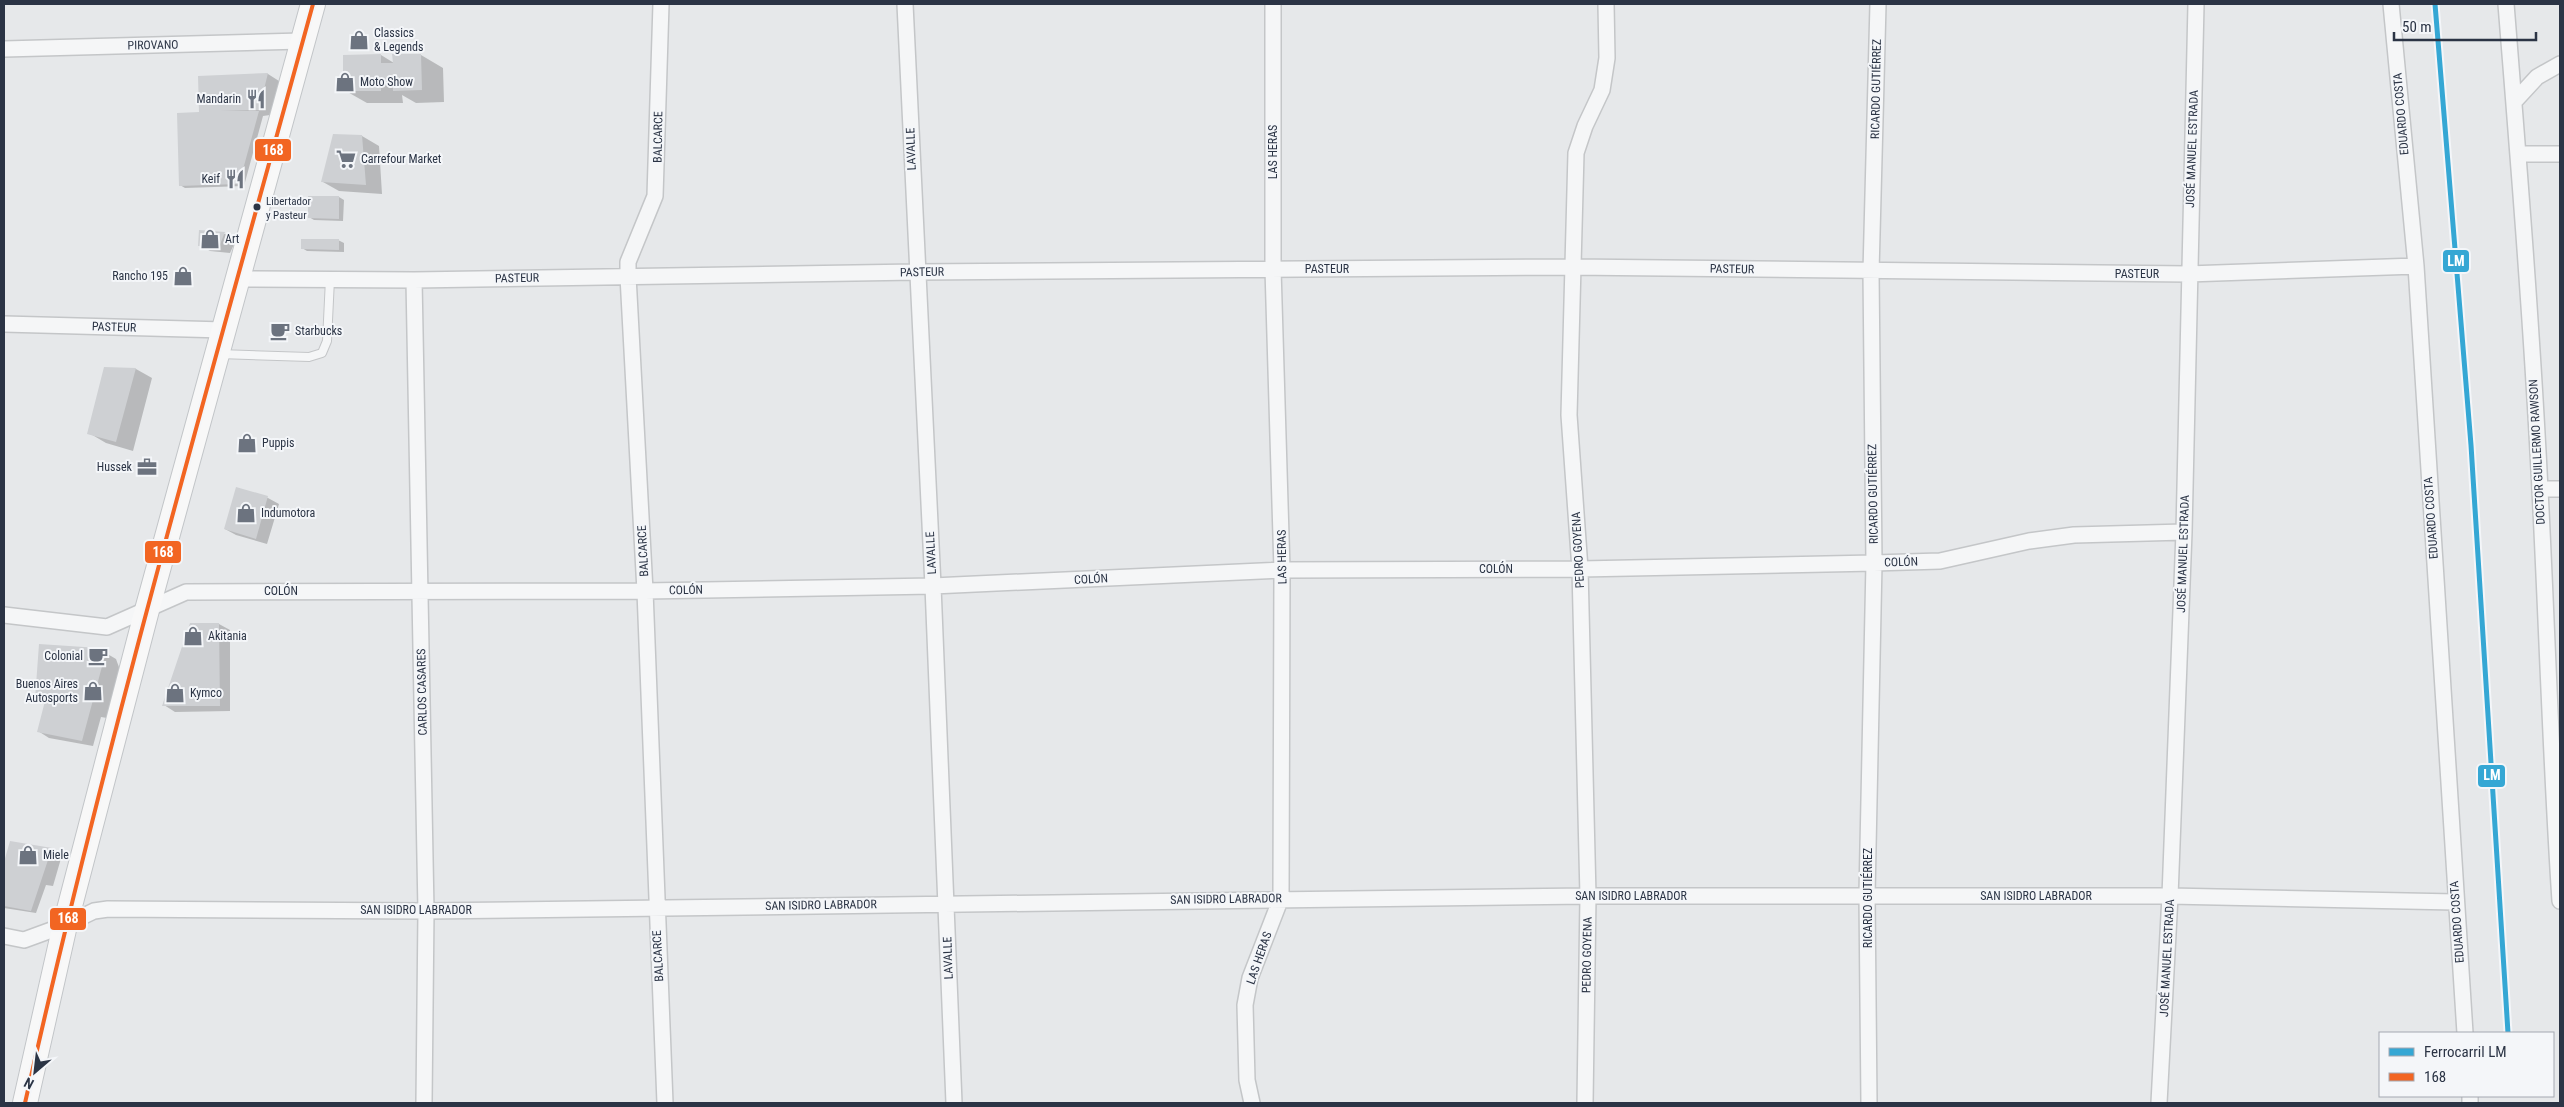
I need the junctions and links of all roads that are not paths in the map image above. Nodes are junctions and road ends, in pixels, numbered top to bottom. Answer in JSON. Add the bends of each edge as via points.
{"nodes":[{"id":1,"x":313,"y":4,"type":"edge"},
{"id":2,"x":661,"y":4,"type":"edge"},
{"id":3,"x":906,"y":4,"type":"edge"},
{"id":4,"x":1273,"y":4,"type":"edge"},
{"id":5,"x":1606,"y":4,"type":"edge"},
{"id":6,"x":1878,"y":4,"type":"edge"},
{"id":7,"x":2196,"y":4,"type":"edge"},
{"id":8,"x":2391,"y":4,"type":"edge"},
{"id":9,"x":2506,"y":4,"type":"edge"},
{"id":10,"x":302,"y":41,"type":"junction"},
{"id":11,"x":4,"y":49,"type":"edge"},
{"id":12,"x":2560,"y":64,"type":"edge"},
{"id":13,"x":2514,"y":102,"type":"junction"},
{"id":14,"x":2518,"y":154,"type":"junction"},
{"id":15,"x":2560,"y":154,"type":"edge"},
{"id":16,"x":2416,"y":266,"type":"junction"},
{"id":17,"x":1572,"y":267,"type":"junction"},
{"id":18,"x":1273,"y":269,"type":"junction"},
{"id":19,"x":916,"y":272,"type":"junction"},
{"id":20,"x":1871,"y":272,"type":"junction"},
{"id":21,"x":2188,"y":274,"type":"junction"},
{"id":22,"x":628,"y":276,"type":"junction"},
{"id":23,"x":237,"y":279,"type":"junction"},
{"id":24,"x":330,"y":279,"type":"junction"},
{"id":25,"x":414,"y":280,"type":"junction"},
{"id":26,"x":4,"y":324,"type":"edge"},
{"id":27,"x":224,"y":330,"type":"junction"},
{"id":28,"x":217,"y":354,"type":"junction"},
{"id":29,"x":2540,"y":489,"type":"junction"},
{"id":30,"x":2560,"y":490,"type":"edge"},
{"id":31,"x":2184,"y":532,"type":"junction"},
{"id":32,"x":1874,"y":563,"type":"junction"},
{"id":33,"x":1580,"y":569,"type":"junction"},
{"id":34,"x":1282,"y":570,"type":"junction"},
{"id":35,"x":933,"y":586,"type":"junction"},
{"id":36,"x":421,"y":591,"type":"junction"},
{"id":37,"x":645,"y":591,"type":"junction"},
{"id":38,"x":147,"y":610,"type":"junction"},
{"id":39,"x":4,"y":615,"type":"edge"},
{"id":40,"x":2556,"y":755,"type":"edge"},
{"id":41,"x":1867,"y":895,"type":"junction"},
{"id":42,"x":1588,"y":896,"type":"junction"},
{"id":43,"x":2170,"y":896,"type":"junction"},
{"id":44,"x":1281,"y":898,"type":"junction"},
{"id":45,"x":2560,"y":900,"type":"edge"},
{"id":46,"x":2455,"y":902,"type":"junction"},
{"id":47,"x":946,"y":903,"type":"junction"},
{"id":48,"x":656,"y":908,"type":"junction"},
{"id":49,"x":426,"y":911,"type":"junction"},
{"id":50,"x":65,"y":925,"type":"junction"},
{"id":51,"x":4,"y":936,"type":"edge"},
{"id":52,"x":2465,"y":1032,"type":"edge"},
{"id":53,"x":25,"y":1103,"type":"edge"},
{"id":54,"x":424,"y":1103,"type":"edge"},
{"id":55,"x":665,"y":1103,"type":"edge"},
{"id":56,"x":954,"y":1103,"type":"edge"},
{"id":57,"x":1252,"y":1103,"type":"edge"},
{"id":58,"x":1584,"y":1103,"type":"edge"},
{"id":59,"x":1869,"y":1103,"type":"edge"},
{"id":60,"x":2159,"y":1103,"type":"edge"}],
"edges":[{"from":1,"to":10,"type":"main road"},
{"from":2,"to":22,"type":"street","name":"BALCARCE","via":[[655,196],[628,262]]},
{"from":3,"to":19,"type":"street","name":"LAVALLE"},
{"from":4,"to":18,"type":"street","name":"LAS HERAS"},
{"from":5,"to":17,"type":"street","name":"PEDRO GOYENA","via":[[1607,58],[1602,90],[1576,153]]},
{"from":6,"to":20,"type":"street","name":"RICARDO GUTIÉRREZ"},
{"from":7,"to":21,"type":"street","name":"JOSÉ MANUEL ESTRADA"},
{"from":8,"to":16,"type":"street","name":"EDUARDO COSTA"},
{"from":9,"to":13,"type":"street","name":"DOCTOR GUILLERMO RAWSON"},
{"from":10,"to":11,"type":"street","name":"PIROVANO"},
{"from":10,"to":23,"type":"main road"},
{"from":12,"to":13,"type":"street","via":[[2537,78]]},
{"from":13,"to":14,"type":"street","name":"DOCTOR GUILLERMO RAWSON"},
{"from":14,"to":15,"type":"street"},
{"from":14,"to":29,"type":"street","name":"DOCTOR GUILLERMO RAWSON"},
{"from":16,"to":21,"type":"street","name":"PASTEUR"},
{"from":16,"to":46,"type":"street","name":"EDUARDO COSTA"},
{"from":17,"to":18,"type":"street","name":"PASTEUR"},
{"from":17,"to":20,"type":"street","name":"PASTEUR"},
{"from":17,"to":33,"type":"street","name":"PEDRO GOYENA","via":[[1569,415]]},
{"from":18,"to":19,"type":"street","name":"PASTEUR"},
{"from":18,"to":34,"type":"street","name":"LAS HERAS"},
{"from":19,"to":22,"type":"street","name":"PASTEUR"},
{"from":19,"to":35,"type":"street","name":"LAVALLE"},
{"from":20,"to":21,"type":"street","name":"PASTEUR"},
{"from":20,"to":32,"type":"street","name":"RICARDO GUTIÉRREZ"},
{"from":21,"to":31,"type":"street","name":"JOSÉ MANUEL ESTRADA"},
{"from":22,"to":25,"type":"street","name":"PASTEUR"},
{"from":22,"to":37,"type":"street","name":"BALCARCE"},
{"from":23,"to":24,"type":"street","name":"PASTEUR"},
{"from":23,"to":27,"type":"main road"},
{"from":24,"to":25,"type":"street","name":"PASTEUR"},
{"from":24,"to":28,"type":"lane","via":[[327,341],[322,353],[310,357]]},
{"from":25,"to":36,"type":"street","name":"CARLOS CASARES"},
{"from":26,"to":27,"type":"street","name":"PASTEUR"},
{"from":27,"to":28,"type":"main road"},
{"from":28,"to":38,"type":"main road"},
{"from":29,"to":30,"type":"street"},
{"from":29,"to":40,"type":"street","name":"DOCTOR GUILLERMO RAWSON"},
{"from":31,"to":32,"type":"street","name":"COLÓN","via":[[2074,535],[2029,541],[1940,561]]},
{"from":31,"to":43,"type":"street","name":"JOSÉ MANUEL ESTRADA"},
{"from":32,"to":33,"type":"street","name":"COLÓN"},
{"from":32,"to":41,"type":"street","name":"RICARDO GUTIÉRREZ"},
{"from":33,"to":34,"type":"street","name":"COLÓN"},
{"from":33,"to":42,"type":"street","name":"PEDRO GOYENA"},
{"from":34,"to":35,"type":"street","name":"COLÓN"},
{"from":34,"to":44,"type":"street","name":"LAS HERAS"},
{"from":35,"to":37,"type":"street","name":"COLÓN"},
{"from":35,"to":47,"type":"street","name":"LAVALLE"},
{"from":36,"to":37,"type":"street","name":"COLÓN"},
{"from":36,"to":38,"type":"street","name":"COLÓN","via":[[186,592]]},
{"from":36,"to":49,"type":"street","name":"CARLOS CASARES"},
{"from":37,"to":48,"type":"street","name":"BALCARCE"},
{"from":38,"to":39,"type":"street","name":"COLÓN","via":[[107,627]]},
{"from":38,"to":50,"type":"main road"},
{"from":40,"to":45,"type":"street","name":"DOCTOR GUILLERMO RAWSON"},
{"from":41,"to":42,"type":"street","name":"SAN ISIDRO LABRADOR"},
{"from":41,"to":43,"type":"street","name":"SAN ISIDRO LABRADOR"},
{"from":41,"to":59,"type":"street","name":"RICARDO GUTIÉRREZ"},
{"from":42,"to":44,"type":"street","name":"SAN ISIDRO LABRADOR"},
{"from":42,"to":58,"type":"street","name":"PEDRO GOYENA"},
{"from":43,"to":46,"type":"street","name":"SAN ISIDRO LABRADOR"},
{"from":43,"to":60,"type":"street","name":"JOSÉ MANUEL ESTRADA"},
{"from":44,"to":47,"type":"street","name":"SAN ISIDRO LABRADOR"},
{"from":44,"to":57,"type":"street","name":"LAS HERAS","via":[[1250,978],[1246,1005],[1247,1080]]},
{"from":46,"to":52,"type":"street","name":"EDUARDO COSTA"},
{"from":47,"to":48,"type":"street","name":"SAN ISIDRO LABRADOR"},
{"from":47,"to":56,"type":"street","name":"LAVALLE"},
{"from":48,"to":49,"type":"street","name":"SAN ISIDRO LABRADOR"},
{"from":48,"to":55,"type":"street","name":"BALCARCE"},
{"from":49,"to":50,"type":"street","name":"SAN ISIDRO LABRADOR","via":[[108,909],[94,911]]},
{"from":49,"to":54,"type":"street","name":"CARLOS CASARES"},
{"from":50,"to":51,"type":"street","name":"SAN ISIDRO LABRADOR","via":[[24,940]]},
{"from":50,"to":53,"type":"main road"}]}
